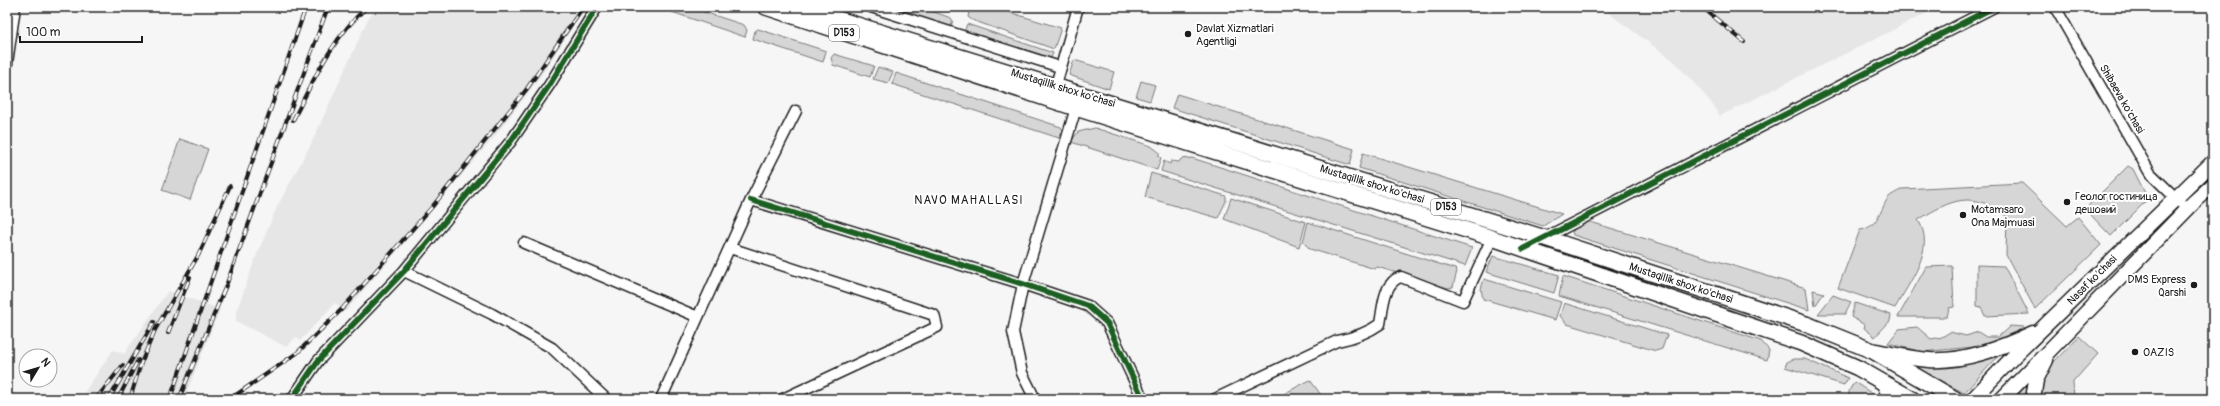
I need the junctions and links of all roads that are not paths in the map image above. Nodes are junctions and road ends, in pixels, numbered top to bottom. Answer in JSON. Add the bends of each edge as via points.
{"nodes":[{"id":1,"x":15,"y":7,"type":"edge"},
{"id":2,"x":597,"y":7,"type":"edge"},
{"id":3,"x":766,"y":7,"type":"edge"},
{"id":4,"x":799,"y":7,"type":"edge"},
{"id":5,"x":871,"y":7,"type":"edge"},
{"id":6,"x":1078,"y":7,"type":"edge"},
{"id":7,"x":1994,"y":7,"type":"edge"},
{"id":8,"x":2055,"y":7,"type":"edge"},
{"id":9,"x":938,"y":56,"type":"junction"},
{"id":10,"x":7,"y":63,"type":"edge"},
{"id":11,"x":1060,"y":67,"type":"junction"},
{"id":12,"x":1056,"y":85,"type":"junction"},
{"id":13,"x":1076,"y":108,"type":"junction"},
{"id":14,"x":796,"y":111,"type":"dead end"},
{"id":15,"x":2213,"y":162,"type":"edge"},
{"id":16,"x":2213,"y":185,"type":"edge"},
{"id":17,"x":2175,"y":198,"type":"junction"},
{"id":18,"x":751,"y":200,"type":"junction"},
{"id":19,"x":2187,"y":209,"type":"junction"},
{"id":20,"x":1498,"y":223,"type":"junction"},
{"id":21,"x":1492,"y":238,"type":"junction"},
{"id":22,"x":1545,"y":238,"type":"junction"},
{"id":23,"x":524,"y":243,"type":"dead end"},
{"id":24,"x":730,"y":248,"type":"junction"},
{"id":25,"x":1523,"y":249,"type":"junction"},
{"id":26,"x":404,"y":271,"type":"junction"},
{"id":27,"x":1023,"y":284,"type":"junction"},
{"id":28,"x":698,"y":317,"type":"junction"},
{"id":29,"x":2042,"y":329,"type":"junction"},
{"id":30,"x":2054,"y":347,"type":"junction"},
{"id":31,"x":1873,"y":351,"type":"junction"},
{"id":32,"x":1884,"y":384,"type":"junction"},
{"id":33,"x":292,"y":399,"type":"edge"},
{"id":34,"x":606,"y":399,"type":"edge"},
{"id":35,"x":661,"y":399,"type":"edge"},
{"id":36,"x":783,"y":399,"type":"edge"},
{"id":37,"x":1035,"y":399,"type":"edge"},
{"id":38,"x":1143,"y":399,"type":"edge"},
{"id":39,"x":1215,"y":399,"type":"edge"},
{"id":40,"x":1890,"y":399,"type":"edge"},
{"id":41,"x":1912,"y":399,"type":"edge"},
{"id":42,"x":1955,"y":399,"type":"edge"},
{"id":43,"x":1973,"y":399,"type":"edge"},
{"id":44,"x":2002,"y":399,"type":"edge"},
{"id":45,"x":2033,"y":399,"type":"edge"}],
"edges":[{"from":1,"to":10,"type":"street"},
{"from":2,"to":26,"type":"street","via":[[511,142]]},
{"from":3,"to":9,"type":"main road","name":"Mustaqillik shox ko'chasi","number":"D153"},
{"from":4,"to":9,"type":"main road","name":"Mustaqillik shox ko'chasi","number":"D153"},
{"from":5,"to":11,"type":"street"},
{"from":6,"to":11,"type":"street"},
{"from":7,"to":22,"type":"street"},
{"from":8,"to":17,"type":"street","name":"Shibaeva ko'chasi","via":[[2150,173]]},
{"from":9,"to":12,"type":"main road","name":"Mustaqillik shox ko'chasi","number":"D153"},
{"from":9,"to":13,"type":"main road","name":"Mustaqillik shox ko'chasi","number":"D153"},
{"from":11,"to":12,"type":"street"},
{"from":12,"to":20,"type":"main road","name":"Mustaqillik shox ko'chasi","number":"D153"},
{"from":13,"to":21,"type":"main road","name":"Mustaqillik shox ko'chasi","number":"D153"},
{"from":13,"to":27,"type":"street"},
{"from":14,"to":18,"type":"street"},
{"from":15,"to":17,"type":"main road","name":"Nasaf ko‘chasi"},
{"from":16,"to":19,"type":"main road","name":"Nasaf ko‘chasi"},
{"from":17,"to":19,"type":"street","name":"Shibaeva ko'chasi"},
{"from":17,"to":29,"type":"main road","name":"Nasaf ko‘chasi"},
{"from":18,"to":24,"type":"street"},
{"from":18,"to":27,"type":"street"},
{"from":19,"to":30,"type":"main road","name":"Nasaf ko‘chasi"},
{"from":20,"to":21,"type":"main road"},
{"from":20,"to":22,"type":"main road","name":"Mustaqillik shox ko'chasi","number":"D153"},
{"from":21,"to":25,"type":"main road","name":"Mustaqillik shox ko'chasi","number":"D153"},
{"from":21,"to":39,"type":"street","via":[[1463,301],[1401,277],[1395,279],[1389,284],[1380,324],[1370,331],[1358,337],[1337,341]]},
{"from":22,"to":25,"type":"street"},
{"from":22,"to":31,"type":"main road","name":"Mustaqillik shox ko'chasi","number":"D153","via":[[1806,324]]},
{"from":23,"to":28,"type":"street"},
{"from":24,"to":28,"type":"street"},
{"from":24,"to":36,"type":"street","via":[[934,315],[937,327]]},
{"from":25,"to":32,"type":"main road","name":"Mustaqillik shox ko'chasi","number":"D153","via":[[1800,343],[1858,368]]},
{"from":26,"to":33,"type":"street","via":[[331,347]]},
{"from":26,"to":34,"type":"street","via":[[492,314],[552,348]]},
{"from":27,"to":37,"type":"street","via":[[1014,332],[1022,373]]},
{"from":27,"to":38,"type":"street","via":[[1088,306],[1107,323]]},
{"from":28,"to":35,"type":"street"},
{"from":29,"to":31,"type":"main road","via":[[2002,347],[1964,357],[1930,360]]},
{"from":29,"to":43,"type":"main road","name":"Nasaf ko‘chasi"},
{"from":30,"to":44,"type":"main road","name":"Nasaf ko‘chasi"},
{"from":30,"to":45,"type":"main road","via":[[2036,380]]},
{"from":31,"to":42,"type":"main road","name":"Mustaqillik shox ko'chasi","number":"D153"},
{"from":32,"to":40,"type":"main road"},
{"from":32,"to":41,"type":"main road","name":"Mustaqillik shox ko'chasi","number":"D153"}]}
